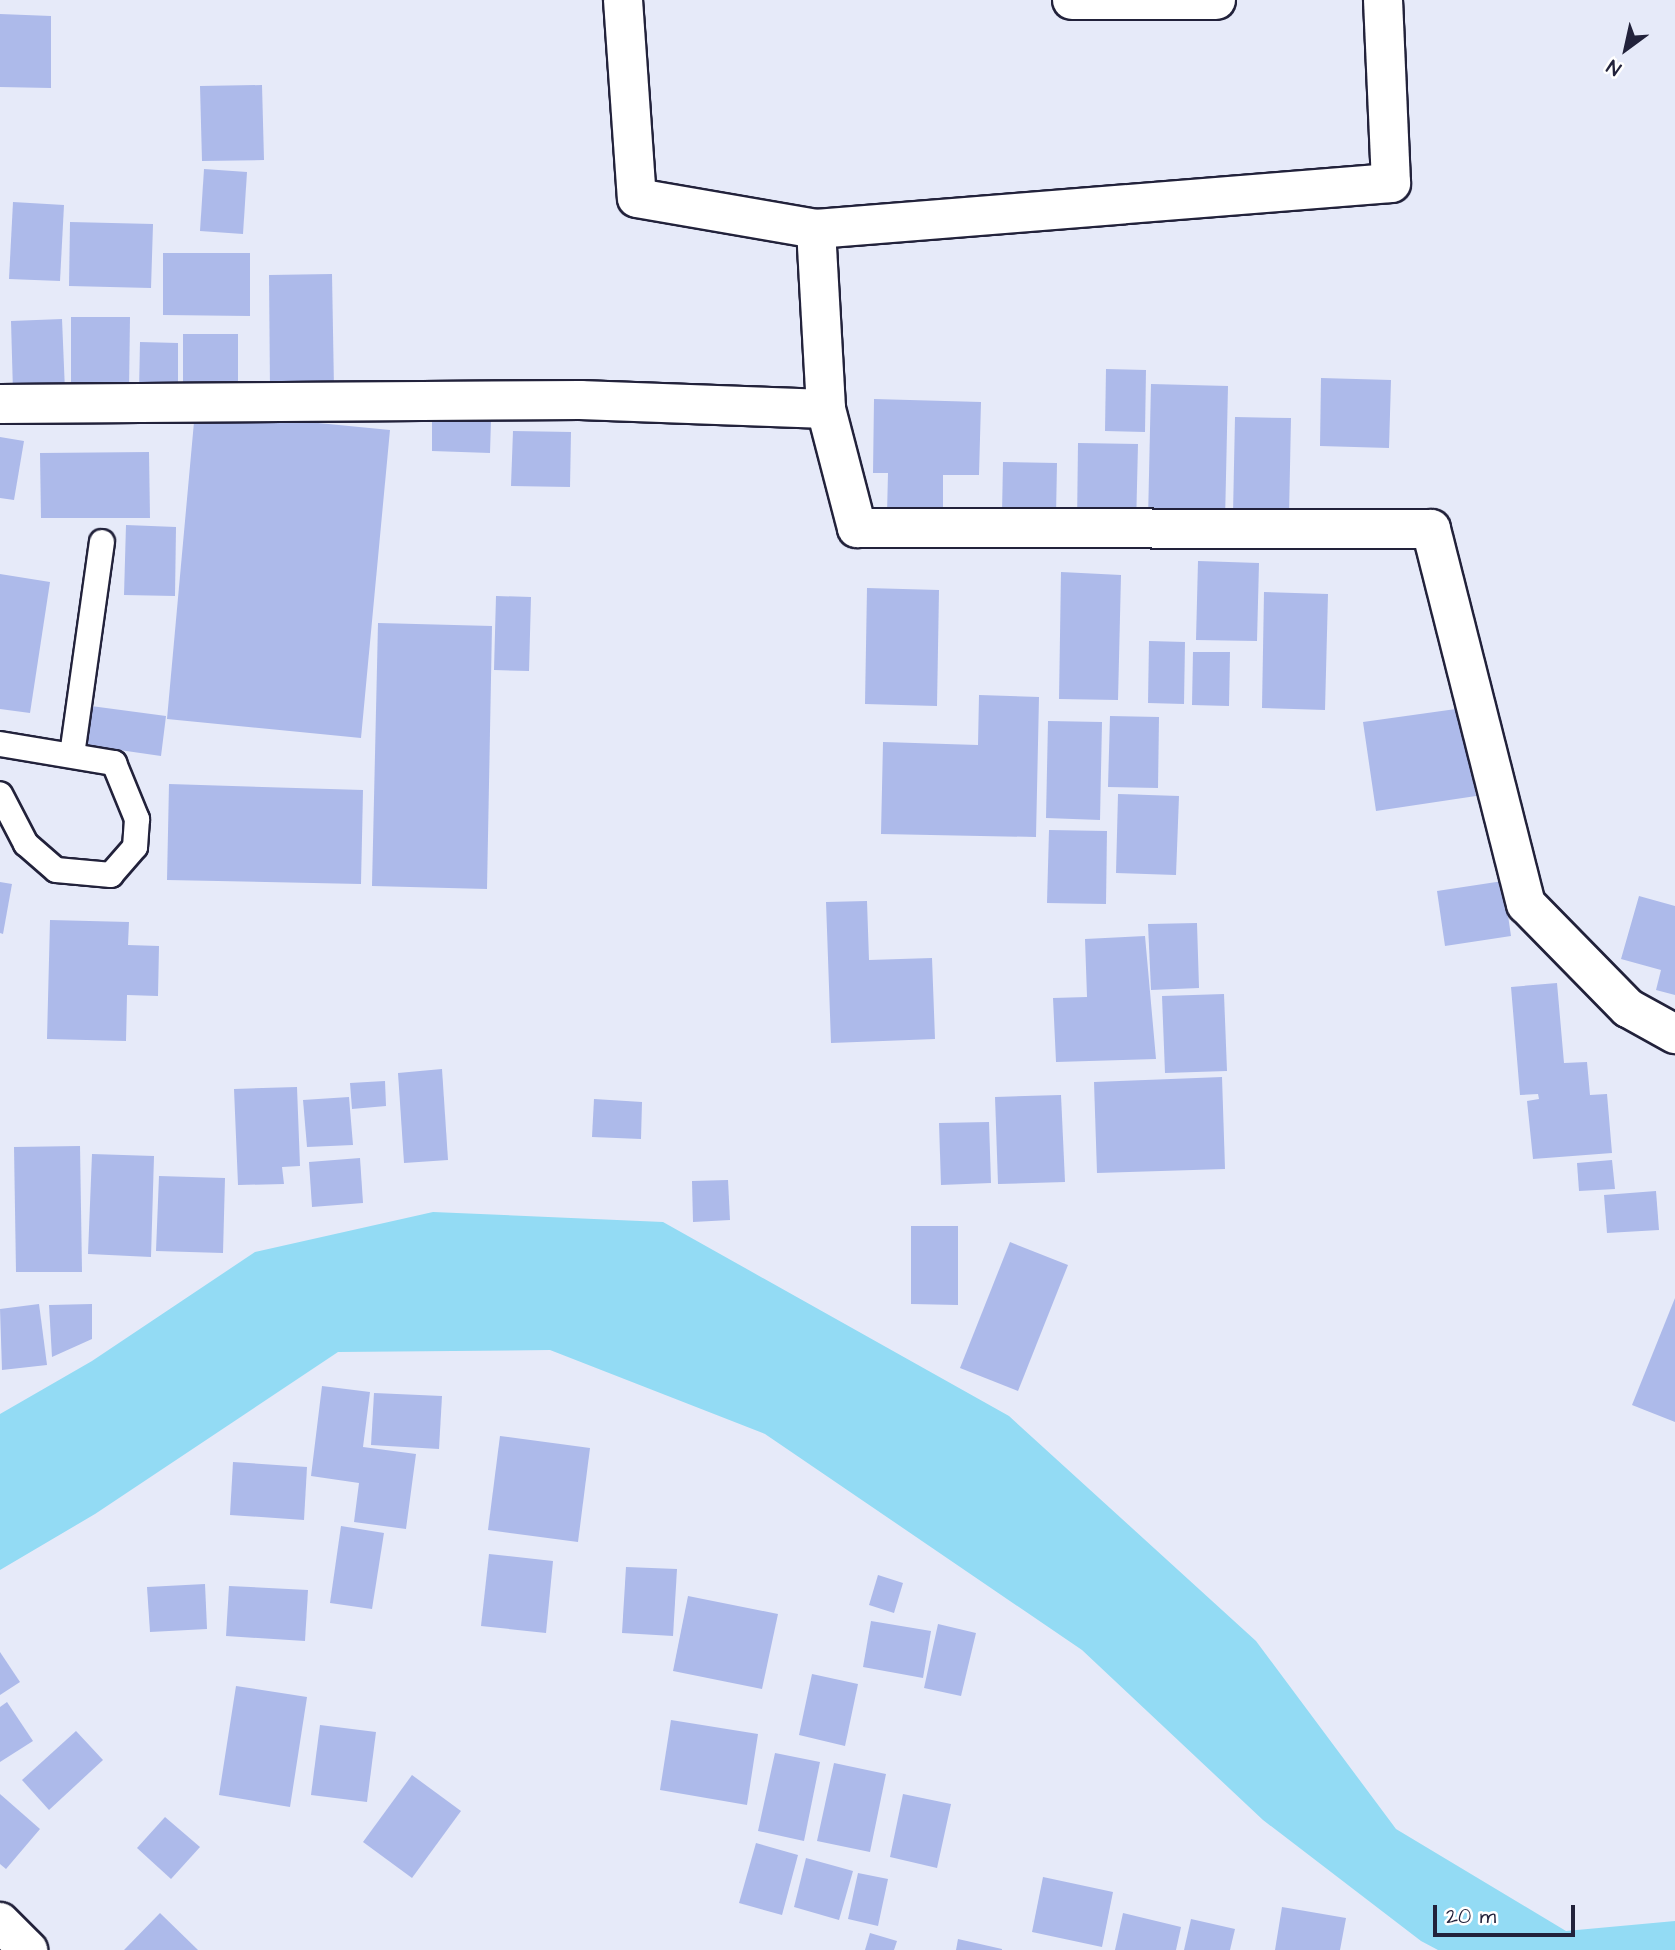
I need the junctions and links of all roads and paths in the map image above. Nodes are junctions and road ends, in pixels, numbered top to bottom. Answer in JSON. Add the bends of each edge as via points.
{"nodes":[{"id":1,"x":623,"y":0,"type":"edge"},
{"id":2,"x":1072,"y":0,"type":"edge"},
{"id":3,"x":1216,"y":0,"type":"edge"},
{"id":4,"x":1383,"y":0,"type":"edge"},
{"id":5,"x":1168,"y":1,"type":"edge"},
{"id":6,"x":816,"y":229,"type":"junction"},
{"id":7,"x":0,"y":404,"type":"edge"},
{"id":8,"x":826,"y":409,"type":"junction"},
{"id":9,"x":102,"y":542,"type":"dead end"},
{"id":10,"x":0,"y":744,"type":"edge"},
{"id":11,"x":72,"y":755,"type":"junction"},
{"id":12,"x":0,"y":794,"type":"edge"},
{"id":13,"x":1675,"y":1034,"type":"edge"},
{"id":14,"x":0,"y":1922,"type":"edge"},
{"id":15,"x":28,"y":1950,"type":"edge"}],
"edges":[{"from":1,"to":6,"type":"street","via":[[637,198]]},
{"from":2,"to":5,"type":"street"},
{"from":3,"to":5,"type":"street"},
{"from":4,"to":6,"type":"street","via":[[1391,183]]},
{"from":6,"to":8,"type":"street"},
{"from":7,"to":8,"type":"street","via":[[580,400]]},
{"from":8,"to":13,"type":"street","via":[[857,528],[1431,529],[1526,905],[1628,1008]]},
{"from":9,"to":11,"type":"lane"},
{"from":10,"to":11,"type":"lane"},
{"from":11,"to":12,"type":"lane","via":[[114,763],[137,819],[135,847],[111,875],[57,870],[26,844]]},
{"from":14,"to":15,"type":"street"}]}
